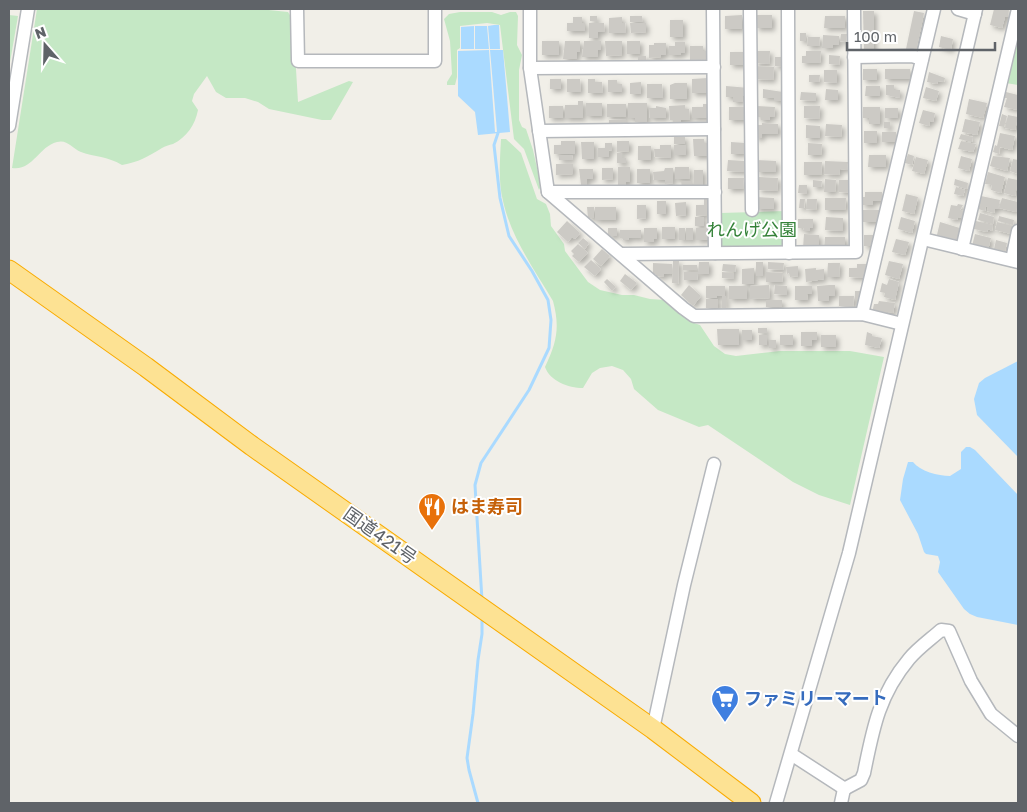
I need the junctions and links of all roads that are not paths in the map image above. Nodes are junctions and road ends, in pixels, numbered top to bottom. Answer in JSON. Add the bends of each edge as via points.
{"nodes":[{"id":1,"x":28,"y":9,"type":"edge"},
{"id":2,"x":297,"y":9,"type":"edge"},
{"id":3,"x":435,"y":9,"type":"edge"},
{"id":4,"x":530,"y":9,"type":"edge"},
{"id":5,"x":713,"y":9,"type":"edge"},
{"id":6,"x":750,"y":9,"type":"edge"},
{"id":7,"x":788,"y":9,"type":"edge"},
{"id":8,"x":854,"y":9,"type":"edge"},
{"id":9,"x":934,"y":9,"type":"edge"},
{"id":10,"x":958,"y":9,"type":"edge"},
{"id":11,"x":1018,"y":9,"type":"edge"},
{"id":12,"x":975,"y":11,"type":"edge"},
{"id":13,"x":854,"y":57,"type":"junction"},
{"id":14,"x":922,"y":58,"type":"junction"},
{"id":15,"x":714,"y":67,"type":"junction"},
{"id":16,"x":530,"y":68,"type":"junction"},
{"id":17,"x":9,"y":126,"type":"edge"},
{"id":18,"x":714,"y":129,"type":"junction"},
{"id":19,"x":539,"y":131,"type":"junction"},
{"id":20,"x":548,"y":192,"type":"junction"},
{"id":21,"x":714,"y":192,"type":"junction"},
{"id":22,"x":752,"y":210,"type":"dead end"},
{"id":23,"x":1018,"y":231,"type":"edge"},
{"id":24,"x":923,"y":239,"type":"junction"},
{"id":25,"x":962,"y":249,"type":"junction"},
{"id":26,"x":856,"y":252,"type":"junction"},
{"id":27,"x":715,"y":253,"type":"junction"},
{"id":28,"x":789,"y":253,"type":"junction"},
{"id":29,"x":877,"y":253,"type":"junction"},
{"id":30,"x":622,"y":254,"type":"junction"},
{"id":31,"x":1015,"y":261,"type":"edge"},
{"id":32,"x":9,"y":270,"type":"edge"},
{"id":33,"x":862,"y":314,"type":"junction"},
{"id":34,"x":902,"y":324,"type":"junction"},
{"id":35,"x":714,"y":464,"type":"dead end"},
{"id":36,"x":653,"y":728,"type":"junction"},
{"id":37,"x":1018,"y":736,"type":"edge"},
{"id":38,"x":790,"y":754,"type":"junction"},
{"id":39,"x":846,"y":789,"type":"junction"},
{"id":40,"x":751,"y":803,"type":"edge"},
{"id":41,"x":776,"y":803,"type":"edge"},
{"id":42,"x":841,"y":803,"type":"edge"}],
"edges":[{"from":1,"to":17,"type":"street"},
{"from":2,"to":3,"type":"street","via":[[298,61],[435,60]]},
{"from":4,"to":16,"type":"street"},
{"from":5,"to":15,"type":"street"},
{"from":6,"to":22,"type":"street"},
{"from":7,"to":28,"type":"street"},
{"from":8,"to":13,"type":"street"},
{"from":9,"to":14,"type":"street"},
{"from":10,"to":12,"type":"street"},
{"from":11,"to":25,"type":"street"},
{"from":12,"to":24,"type":"street"},
{"from":13,"to":14,"type":"street"},
{"from":13,"to":26,"type":"street"},
{"from":14,"to":29,"type":"street"},
{"from":15,"to":16,"type":"street"},
{"from":15,"to":18,"type":"street"},
{"from":16,"to":19,"type":"street"},
{"from":18,"to":19,"type":"street"},
{"from":18,"to":21,"type":"street"},
{"from":19,"to":20,"type":"street"},
{"from":20,"to":21,"type":"street"},
{"from":20,"to":30,"type":"street"},
{"from":21,"to":27,"type":"street"},
{"from":23,"to":31,"type":"street"},
{"from":24,"to":25,"type":"street"},
{"from":24,"to":34,"type":"street"},
{"from":25,"to":31,"type":"street"},
{"from":26,"to":28,"type":"street"},
{"from":26,"to":29,"type":"street"},
{"from":27,"to":28,"type":"street"},
{"from":27,"to":30,"type":"street"},
{"from":29,"to":33,"type":"street"},
{"from":30,"to":33,"type":"street","via":[[694,316]]},
{"from":32,"to":36,"type":"highway","name":"国道421号","via":[[252,446]]},
{"from":33,"to":34,"type":"street"},
{"from":34,"to":38,"type":"street","via":[[849,553]]},
{"from":35,"to":36,"type":"street"},
{"from":36,"to":40,"type":"highway","name":"国道421号"},
{"from":37,"to":39,"type":"street","via":[[991,714],[949,631],[941,630],[910,658],[886,692],[876,718],[864,773],[861,780]]},
{"from":38,"to":39,"type":"street"},
{"from":38,"to":41,"type":"street"},
{"from":39,"to":42,"type":"street"}]}
